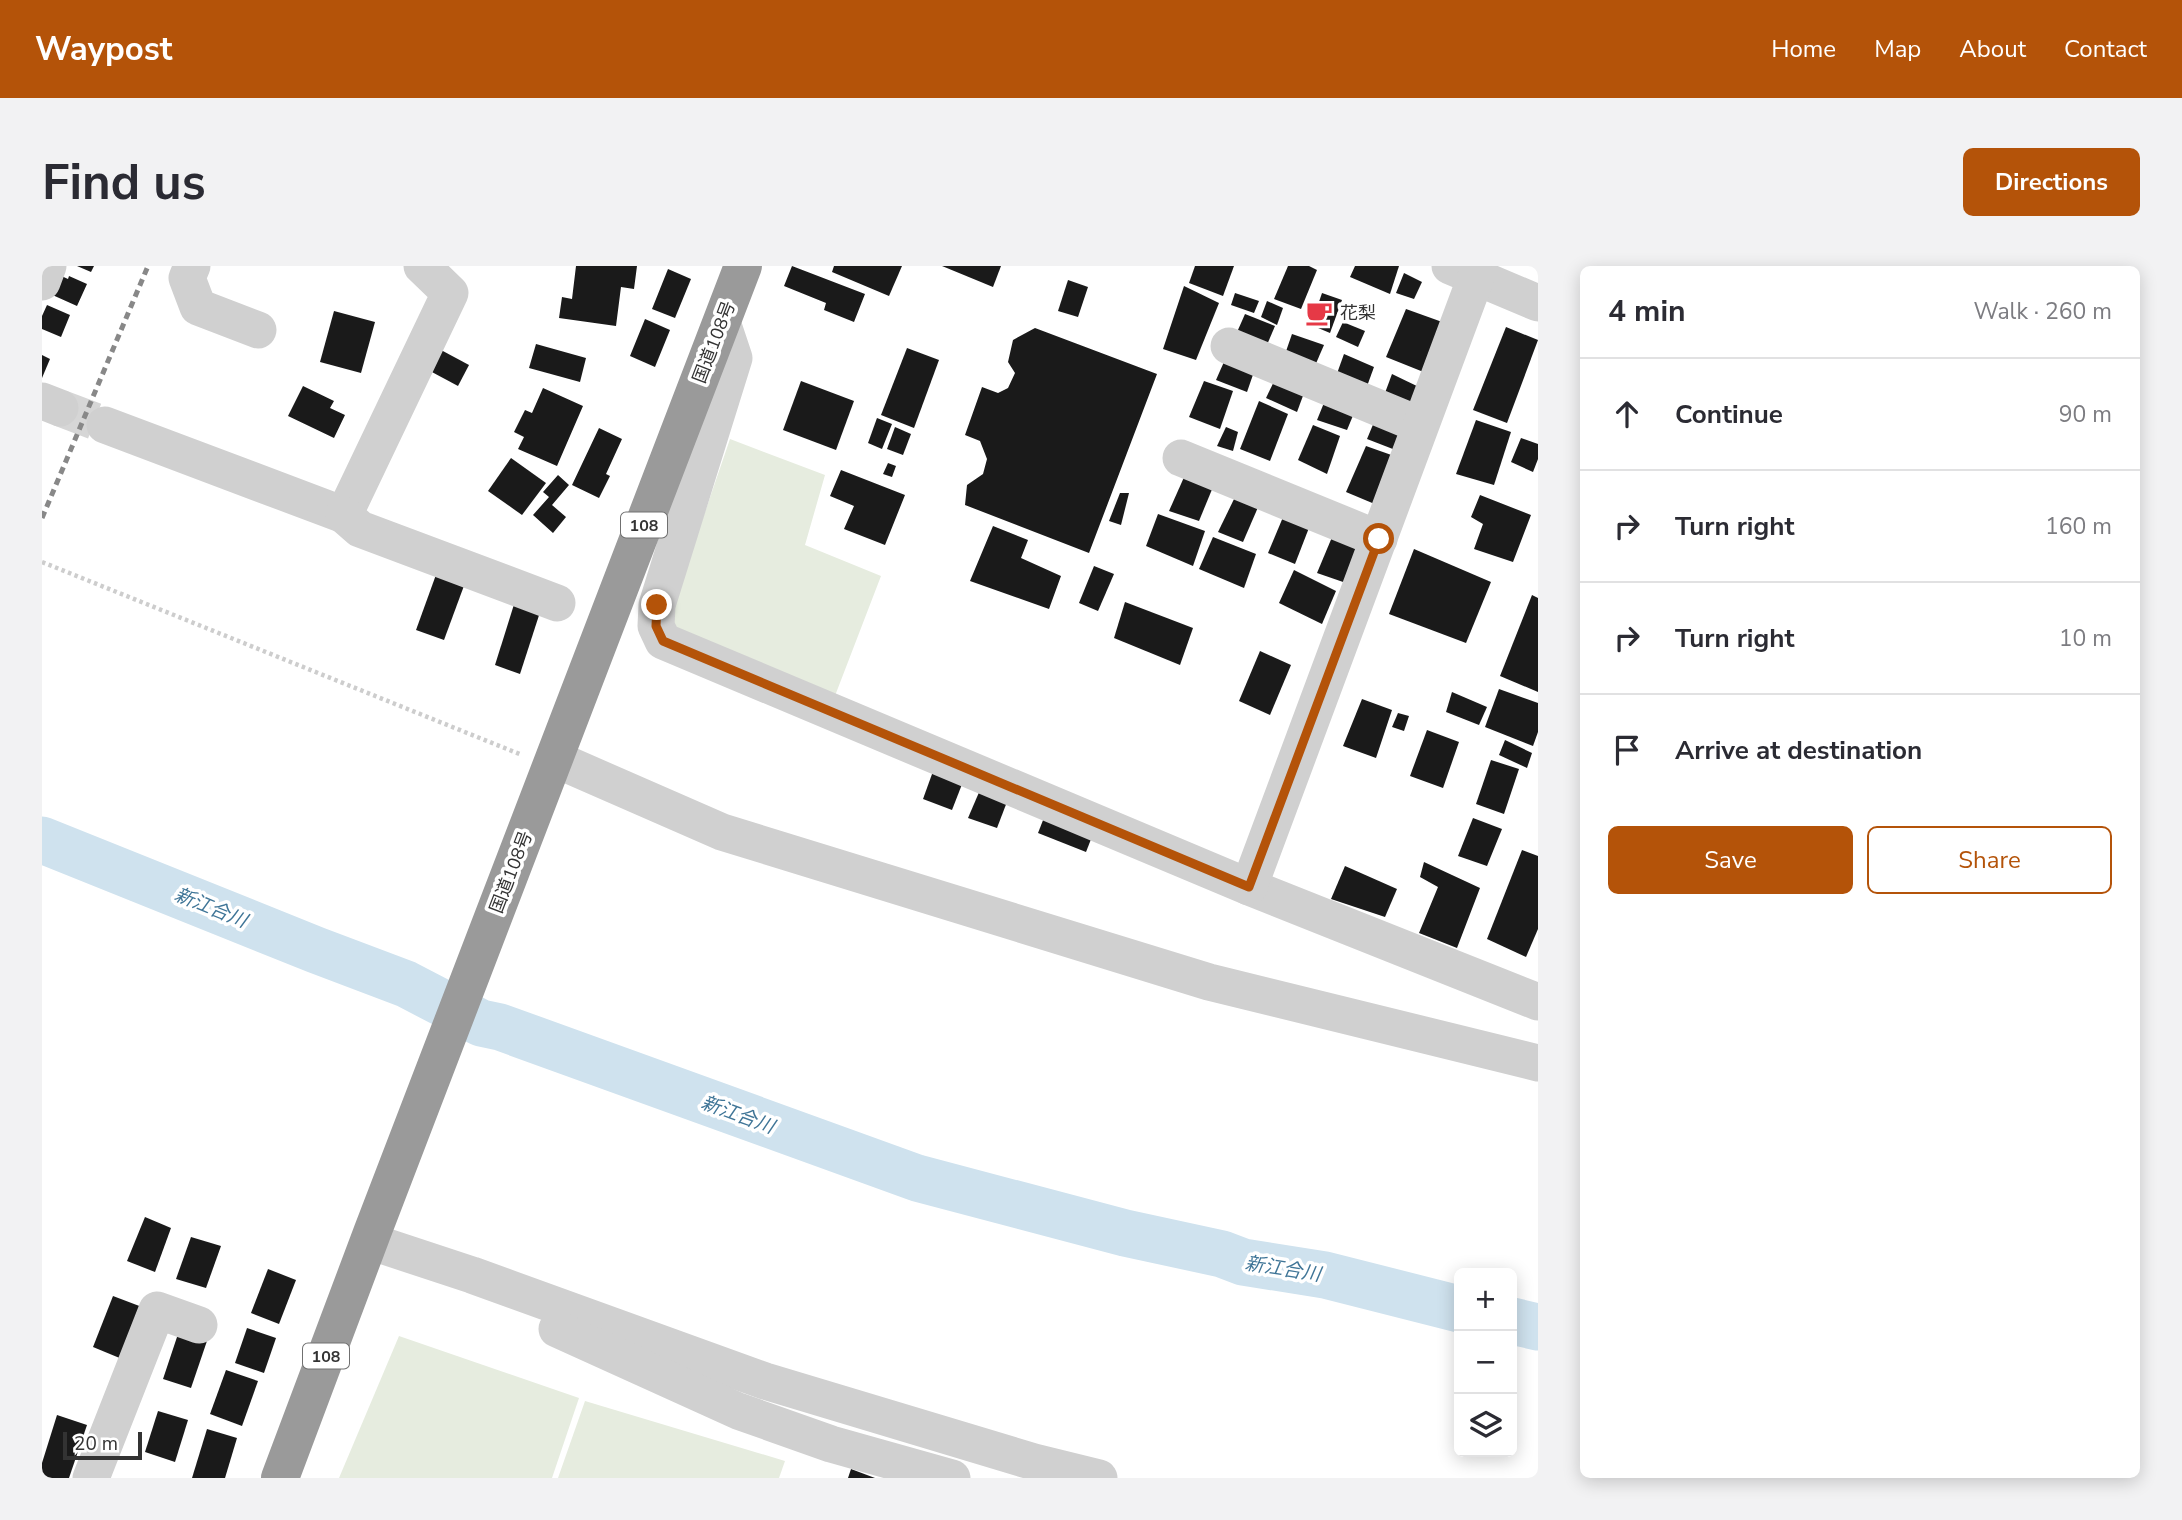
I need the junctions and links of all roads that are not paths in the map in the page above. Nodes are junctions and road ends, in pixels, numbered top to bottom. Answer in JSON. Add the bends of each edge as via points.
{"nodes":[{"id":1,"x":48,"y":266,"type":"edge"},
{"id":2,"x":192,"y":266,"type":"edge"},
{"id":3,"x":422,"y":266,"type":"edge"},
{"id":4,"x":743,"y":266,"type":"edge"},
{"id":5,"x":1463,"y":272,"type":"edge"},
{"id":6,"x":42,"y":282,"type":"edge"},
{"id":7,"x":1538,"y":303,"type":"edge"},
{"id":8,"x":722,"y":322,"type":"junction"},
{"id":9,"x":258,"y":330,"type":"dead end"},
{"id":10,"x":1228,"y":346,"type":"dead end"},
{"id":11,"x":105,"y":425,"type":"tunnel mouth"},
{"id":12,"x":1420,"y":425,"type":"junction"},
{"id":13,"x":1181,"y":458,"type":"dead end"},
{"id":14,"x":344,"y":515,"type":"junction"},
{"id":15,"x":1379,"y":539,"type":"junction"},
{"id":16,"x":557,"y":603,"type":"dead end"},
{"id":17,"x":550,"y":772,"type":"junction"},
{"id":18,"x":1249,"y":887,"type":"junction"},
{"id":19,"x":1538,"y":1002,"type":"edge"},
{"id":20,"x":1538,"y":1063,"type":"edge"},
{"id":21,"x":370,"y":1237,"type":"junction"},
{"id":22,"x":472,"y":1275,"type":"junction"},
{"id":23,"x":199,"y":1325,"type":"dead end"},
{"id":24,"x":91,"y":1478,"type":"edge"},
{"id":25,"x":280,"y":1478,"type":"edge"},
{"id":26,"x":952,"y":1478,"type":"edge"},
{"id":27,"x":1099,"y":1478,"type":"edge"}],
"edges":[{"from":1,"to":6,"type":"street"},
{"from":2,"to":9,"type":"street","via":[[187,278],[198,307]]},
{"from":3,"to":14,"type":"street","via":[[450,293]]},
{"from":4,"to":8,"type":"highway","name":"国道108号","number":"108"},
{"from":5,"to":7,"type":"street"},
{"from":5,"to":12,"type":"street"},
{"from":8,"to":17,"type":"highway","name":"国道108号","number":"108"},
{"from":8,"to":18,"type":"street","via":[[734,358],[657,605],[656,626],[663,641]]},
{"from":10,"to":12,"type":"street"},
{"from":11,"to":14,"type":"street"},
{"from":12,"to":15,"type":"street"},
{"from":13,"to":15,"type":"street"},
{"from":14,"to":16,"type":"street","via":[[360,529]]},
{"from":15,"to":18,"type":"street"},
{"from":17,"to":20,"type":"street","via":[[722,832],[1209,982]]},
{"from":17,"to":21,"type":"highway","name":"国道108号","number":"108"},
{"from":18,"to":19,"type":"street"},
{"from":21,"to":22,"type":"street"},
{"from":21,"to":25,"type":"highway","name":"国道108号","number":"108"},
{"from":22,"to":26,"type":"street","via":[[502,1304],[738,1411],[831,1444]]},
{"from":22,"to":27,"type":"street","via":[[765,1381]]},
{"from":23,"to":24,"type":"street","via":[[157,1310]]}]}
